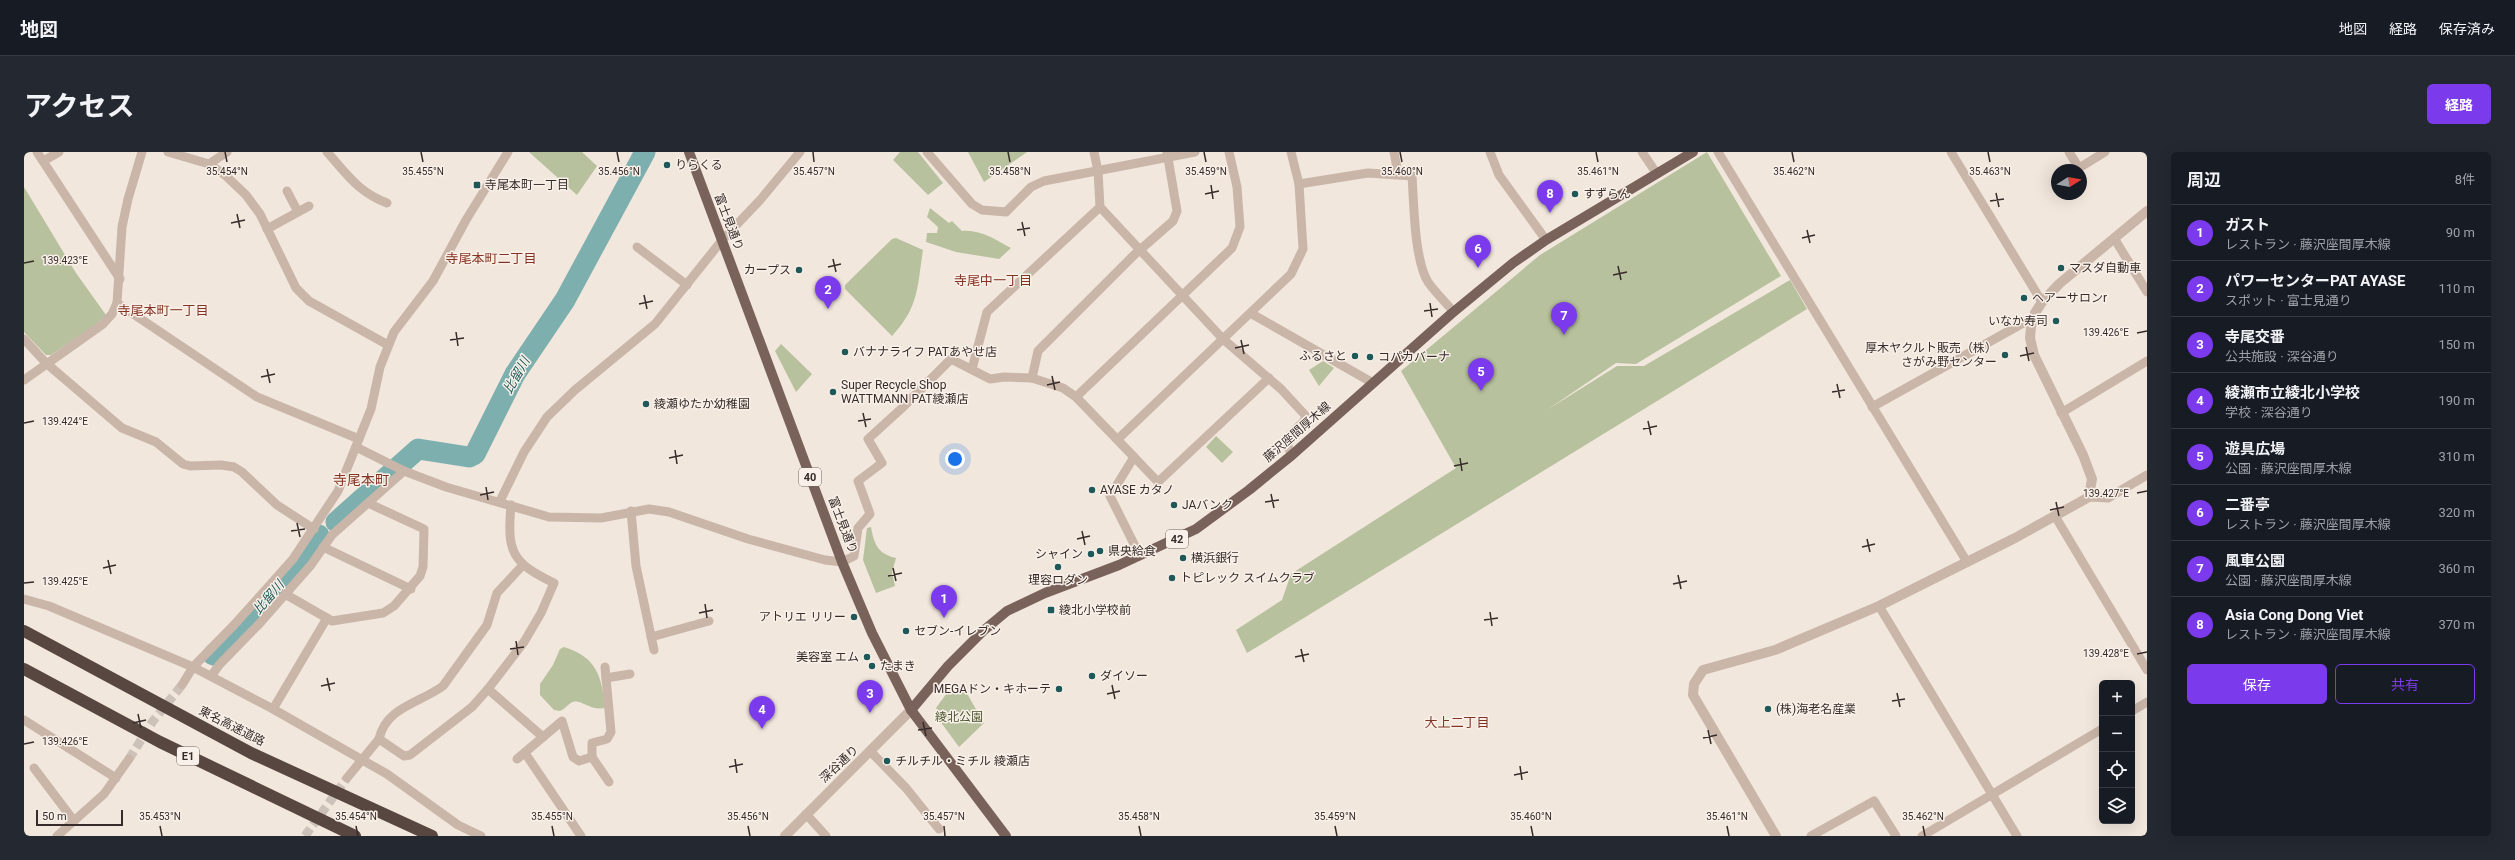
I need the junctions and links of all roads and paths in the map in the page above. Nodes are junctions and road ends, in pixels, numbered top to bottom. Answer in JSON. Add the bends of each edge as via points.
{"nodes":[{"id":1,"x":37,"y":152,"type":"edge"},
{"id":2,"x":59,"y":152,"type":"edge"},
{"id":3,"x":142,"y":152,"type":"edge"},
{"id":4,"x":168,"y":152,"type":"edge"},
{"id":5,"x":227,"y":152,"type":"edge"},
{"id":6,"x":508,"y":152,"type":"edge"},
{"id":7,"x":689,"y":152,"type":"edge"},
{"id":8,"x":800,"y":152,"type":"edge"},
{"id":9,"x":927,"y":152,"type":"edge"},
{"id":10,"x":1094,"y":152,"type":"edge"},
{"id":11,"x":1195,"y":152,"type":"edge"},
{"id":12,"x":1228,"y":152,"type":"edge"},
{"id":13,"x":1291,"y":152,"type":"edge"},
{"id":14,"x":1394,"y":152,"type":"edge"},
{"id":15,"x":1490,"y":152,"type":"edge"},
{"id":16,"x":1642,"y":152,"type":"edge"},
{"id":17,"x":1693,"y":152,"type":"edge"},
{"id":18,"x":1718,"y":152,"type":"edge"},
{"id":19,"x":1951,"y":152,"type":"edge"},
{"id":20,"x":2069,"y":152,"type":"edge"},
{"id":21,"x":2105,"y":152,"type":"edge"},
{"id":22,"x":332,"y":153,"type":"edge"},
{"id":23,"x":1168,"y":154,"type":"edge"},
{"id":24,"x":43,"y":161,"type":"junction"},
{"id":25,"x":209,"y":164,"type":"junction"},
{"id":26,"x":1098,"y":171,"type":"junction"},
{"id":27,"x":1398,"y":174,"type":"junction"},
{"id":28,"x":1657,"y":174,"type":"junction"},
{"id":29,"x":1299,"y":184,"type":"junction"},
{"id":30,"x":287,"y":191,"type":"dead end"},
{"id":31,"x":387,"y":204,"type":"dead end"},
{"id":32,"x":309,"y":206,"type":"dead end"},
{"id":33,"x":1100,"y":207,"type":"junction"},
{"id":34,"x":2147,"y":211,"type":"edge"},
{"id":35,"x":298,"y":212,"type":"junction"},
{"id":36,"x":267,"y":229,"type":"junction"},
{"id":37,"x":2114,"y":238,"type":"junction"},
{"id":38,"x":723,"y":239,"type":"junction"},
{"id":39,"x":1546,"y":240,"type":"junction"},
{"id":40,"x":637,"y":247,"type":"dead end"},
{"id":41,"x":1139,"y":251,"type":"junction"},
{"id":42,"x":120,"y":279,"type":"junction"},
{"id":43,"x":687,"y":285,"type":"junction"},
{"id":44,"x":2147,"y":292,"type":"edge"},
{"id":45,"x":1181,"y":296,"type":"junction"},
{"id":46,"x":2042,"y":302,"type":"junction"},
{"id":47,"x":117,"y":303,"type":"junction"},
{"id":48,"x":1454,"y":312,"type":"junction"},
{"id":49,"x":1252,"y":314,"type":"junction"},
{"id":50,"x":2034,"y":317,"type":"junction"},
{"id":51,"x":1223,"y":339,"type":"junction"},
{"id":52,"x":24,"y":340,"type":"edge"},
{"id":53,"x":388,"y":345,"type":"junction"},
{"id":54,"x":2147,"y":361,"type":"edge"},
{"id":55,"x":46,"y":363,"type":"junction"},
{"id":56,"x":972,"y":369,"type":"junction"},
{"id":57,"x":1032,"y":378,"type":"junction"},
{"id":58,"x":1269,"y":378,"type":"junction"},
{"id":59,"x":24,"y":380,"type":"edge"},
{"id":60,"x":1373,"y":383,"type":"junction"},
{"id":61,"x":1076,"y":397,"type":"junction"},
{"id":62,"x":1872,"y":407,"type":"junction"},
{"id":63,"x":2061,"y":413,"type":"junction"},
{"id":64,"x":1118,"y":439,"type":"junction"},
{"id":65,"x":358,"y":443,"type":"junction"},
{"id":66,"x":1292,"y":455,"type":"junction"},
{"id":67,"x":1134,"y":457,"type":"junction"},
{"id":68,"x":399,"y":469,"type":"junction"},
{"id":69,"x":2147,"y":475,"type":"edge"},
{"id":70,"x":2089,"y":497,"type":"junction"},
{"id":71,"x":500,"y":501,"type":"junction"},
{"id":72,"x":368,"y":503,"type":"junction"},
{"id":73,"x":511,"y":505,"type":"junction"},
{"id":74,"x":631,"y":511,"type":"junction"},
{"id":75,"x":2055,"y":516,"type":"junction"},
{"id":76,"x":314,"y":529,"type":"junction"},
{"id":77,"x":323,"y":547,"type":"junction"},
{"id":78,"x":1140,"y":556,"type":"junction"},
{"id":79,"x":842,"y":562,"type":"junction"},
{"id":80,"x":1967,"y":562,"type":"junction"},
{"id":81,"x":523,"y":565,"type":"junction"},
{"id":82,"x":411,"y":589,"type":"junction"},
{"id":83,"x":285,"y":594,"type":"junction"},
{"id":84,"x":24,"y":599,"type":"edge"},
{"id":85,"x":1879,"y":606,"type":"junction"},
{"id":86,"x":327,"y":618,"type":"junction"},
{"id":87,"x":709,"y":621,"type":"dead end"},
{"id":88,"x":24,"y":631,"type":"edge"},
{"id":89,"x":651,"y":637,"type":"junction"},
{"id":90,"x":654,"y":650,"type":"dead end"},
{"id":91,"x":193,"y":667,"type":"junction"},
{"id":92,"x":605,"y":667,"type":"dead end"},
{"id":93,"x":24,"y":669,"type":"edge"},
{"id":94,"x":2147,"y":670,"type":"edge"},
{"id":95,"x":630,"y":674,"type":"dead end"},
{"id":96,"x":211,"y":676,"type":"junction"},
{"id":97,"x":606,"y":678,"type":"junction"},
{"id":98,"x":182,"y":685,"type":"tunnel mouth"},
{"id":99,"x":488,"y":689,"type":"junction"},
{"id":100,"x":2147,"y":702,"type":"edge"},
{"id":101,"x":273,"y":709,"type":"junction"},
{"id":102,"x":2135,"y":709,"type":"edge"},
{"id":103,"x":911,"y":710,"type":"junction"},
{"id":104,"x":24,"y":720,"type":"edge"},
{"id":105,"x":2099,"y":731,"type":"edge"},
{"id":106,"x":543,"y":737,"type":"junction"},
{"id":107,"x":379,"y":739,"type":"junction"},
{"id":108,"x":871,"y":752,"type":"junction"},
{"id":109,"x":525,"y":753,"type":"junction"},
{"id":110,"x":592,"y":757,"type":"junction"},
{"id":111,"x":129,"y":759,"type":"tunnel mouth"},
{"id":112,"x":361,"y":759,"type":"junction"},
{"id":113,"x":517,"y":760,"type":"dead end"},
{"id":114,"x":34,"y":768,"type":"dead end"},
{"id":115,"x":116,"y":778,"type":"junction"},
{"id":116,"x":347,"y":778,"type":"tunnel mouth"},
{"id":117,"x":609,"y":782,"type":"dead end"},
{"id":118,"x":1992,"y":795,"type":"junction"},
{"id":119,"x":806,"y":814,"type":"junction"},
{"id":120,"x":74,"y":821,"type":"junction"},
{"id":121,"x":939,"y":829,"type":"dead end"},
{"id":122,"x":57,"y":836,"type":"edge"},
{"id":123,"x":355,"y":836,"type":"edge"},
{"id":124,"x":432,"y":836,"type":"edge"},
{"id":125,"x":482,"y":836,"type":"edge"},
{"id":126,"x":581,"y":836,"type":"edge"},
{"id":127,"x":785,"y":836,"type":"edge"},
{"id":128,"x":826,"y":836,"type":"edge"},
{"id":129,"x":1006,"y":836,"type":"edge"},
{"id":130,"x":1776,"y":836,"type":"edge"},
{"id":131,"x":1811,"y":836,"type":"edge"},
{"id":132,"x":1896,"y":836,"type":"edge"},
{"id":133,"x":1922,"y":836,"type":"edge"},
{"id":134,"x":2017,"y":836,"type":"edge"}],
"edges":[{"from":1,"to":24,"type":"street"},
{"from":2,"to":24,"type":"street"},
{"from":3,"to":42,"type":"street","via":[[122,227]]},
{"from":4,"to":25,"type":"street"},
{"from":5,"to":25,"type":"street"},
{"from":6,"to":53,"type":"street","via":[[466,220],[433,281],[402,320]]},
{"from":7,"to":38,"type":"main road","name":"富士見通り","number":"40"},
{"from":8,"to":38,"type":"street"},
{"from":9,"to":26,"type":"street","via":[[972,204],[982,210],[1006,212],[1031,187],[1044,181]]},
{"from":10,"to":26,"type":"street"},
{"from":11,"to":23,"type":"street"},
{"from":12,"to":45,"type":"street","via":[[1237,187],[1240,227],[1232,248]]},
{"from":13,"to":29,"type":"street"},
{"from":14,"to":27,"type":"street"},
{"from":15,"to":39,"type":"street","via":[[1499,175]]},
{"from":16,"to":28,"type":"street"},
{"from":17,"to":28,"type":"main road","name":"藤沢座間厚木線","number":"42"},
{"from":18,"to":62,"type":"street"},
{"from":19,"to":46,"type":"street"},
{"from":20,"to":21,"type":"street","via":[[2079,168]]},
{"from":22,"to":31,"type":"street","via":[[354,184]]},
{"from":23,"to":26,"type":"street"},
{"from":23,"to":41,"type":"street","via":[[1177,212],[1173,221]]},
{"from":24,"to":42,"type":"street"},
{"from":25,"to":36,"type":"street","via":[[246,195]]},
{"from":26,"to":33,"type":"street"},
{"from":27,"to":29,"type":"street","via":[[1355,174]]},
{"from":27,"to":48,"type":"street","via":[[1412,176],[1422,268],[1428,281]]},
{"from":28,"to":39,"type":"main road","name":"藤沢座間厚木線","number":"42"},
{"from":29,"to":49,"type":"street","via":[[1303,249],[1291,274]]},
{"from":30,"to":35,"type":"street"},
{"from":32,"to":35,"type":"street"},
{"from":33,"to":41,"type":"street"},
{"from":33,"to":56,"type":"street","via":[[987,312]]},
{"from":34,"to":37,"type":"street"},
{"from":35,"to":36,"type":"street"},
{"from":36,"to":53,"type":"street","via":[[296,288],[309,301]]},
{"from":37,"to":44,"type":"street"},
{"from":37,"to":46,"type":"street","via":[[2059,284]]},
{"from":38,"to":43,"type":"street"},
{"from":38,"to":79,"type":"main road","name":"富士見通り","number":"40"},
{"from":39,"to":48,"type":"main road","name":"藤沢座間厚木線","number":"42","via":[[1513,263]]},
{"from":40,"to":43,"type":"street"},
{"from":41,"to":45,"type":"street"},
{"from":41,"to":57,"type":"street","via":[[1038,351]]},
{"from":42,"to":47,"type":"street"},
{"from":43,"to":71,"type":"street","via":[[655,324],[575,390],[547,417],[524,452]]},
{"from":45,"to":51,"type":"street"},
{"from":45,"to":61,"type":"street"},
{"from":46,"to":50,"type":"street"},
{"from":47,"to":55,"type":"street","via":[[103,324]]},
{"from":47,"to":65,"type":"street","via":[[258,397]]},
{"from":48,"to":60,"type":"main road","name":"藤沢座間厚木線","number":"42"},
{"from":49,"to":51,"type":"street"},
{"from":49,"to":60,"type":"street"},
{"from":50,"to":62,"type":"street"},
{"from":50,"to":63,"type":"street","via":[[2030,338],[2034,355]]},
{"from":51,"to":58,"type":"street"},
{"from":51,"to":64,"type":"street"},
{"from":52,"to":55,"type":"street"},
{"from":53,"to":65,"type":"street","via":[[371,409]]},
{"from":54,"to":63,"type":"street"},
{"from":55,"to":59,"type":"street"},
{"from":55,"to":76,"type":"street","via":[[122,428],[156,442],[183,464],[234,466],[277,505]]},
{"from":56,"to":57,"type":"street","via":[[990,379],[1004,376]]},
{"from":56,"to":79,"type":"street","via":[[951,359],[868,439],[882,463],[858,481],[870,514],[858,528],[854,556]]},
{"from":57,"to":61,"type":"street","via":[[1063,388]]},
{"from":58,"to":66,"type":"street","via":[[1305,415],[1304,420],[1287,439],[1286,446]]},
{"from":58,"to":67,"type":"street","via":[[1158,482]]},
{"from":60,"to":66,"type":"main road","name":"藤沢座間厚木線","number":"42"},
{"from":61,"to":64,"type":"street"},
{"from":62,"to":80,"type":"street"},
{"from":63,"to":70,"type":"street","via":[[2083,455],[2092,479]]},
{"from":64,"to":67,"type":"street"},
{"from":65,"to":68,"type":"street"},
{"from":65,"to":76,"type":"street","via":[[338,491]]},
{"from":66,"to":78,"type":"main road","name":"藤沢座間厚木線","number":"42","via":[[1196,529]]},
{"from":67,"to":78,"type":"street","via":[[1110,496]]},
{"from":68,"to":71,"type":"street","via":[[446,488]]},
{"from":68,"to":72,"type":"street"},
{"from":69,"to":70,"type":"street","via":[[2108,498]]},
{"from":70,"to":75,"type":"street"},
{"from":71,"to":73,"type":"street"},
{"from":72,"to":77,"type":"street","via":[[332,535]]},
{"from":72,"to":82,"type":"street","via":[[424,529],[423,567]]},
{"from":73,"to":74,"type":"street","via":[[549,517],[561,518],[601,518]]},
{"from":73,"to":81,"type":"street","via":[[510,546]]},
{"from":74,"to":79,"type":"street","via":[[649,509],[669,512],[748,539],[825,560]]},
{"from":74,"to":89,"type":"street","via":[[636,566]]},
{"from":75,"to":80,"type":"street"},
{"from":75,"to":94,"type":"street"},
{"from":76,"to":91,"type":"street","via":[[271,585]]},
{"from":77,"to":82,"type":"street"},
{"from":77,"to":83,"type":"street"},
{"from":78,"to":103,"type":"main road","name":"藤沢座間厚木線","number":"42","via":[[1045,593],[1007,611],[983,630],[948,666]]},
{"from":79,"to":103,"type":"main road","name":"富士見通り","number":"40","via":[[872,633]]},
{"from":80,"to":85,"type":"street"},
{"from":81,"to":99,"type":"street","via":[[554,583],[541,613],[524,642]]},
{"from":81,"to":107,"type":"street","via":[[497,594],[487,625],[443,686],[413,701],[391,718],[382,728]]},
{"from":82,"to":86,"type":"street","via":[[383,613],[332,620]]},
{"from":83,"to":86,"type":"street"},
{"from":83,"to":96,"type":"street"},
{"from":84,"to":91,"type":"street","via":[[49,606]]},
{"from":85,"to":118,"type":"street"},
{"from":85,"to":130,"type":"street","via":[[1775,650],[1703,670],[1696,678],[1693,696]]},
{"from":86,"to":101,"type":"street"},
{"from":87,"to":89,"type":"street"},
{"from":88,"to":124,"type":"highway","name":"東名高速道路","via":[[251,753]]},
{"from":89,"to":90,"type":"street"},
{"from":91,"to":96,"type":"street"},
{"from":91,"to":98,"type":"street"},
{"from":92,"to":97,"type":"street"},
{"from":93,"to":123,"type":"highway","number":"E1","via":[[160,742]]},
{"from":95,"to":97,"type":"street"},
{"from":96,"to":101,"type":"street"},
{"from":97,"to":110,"type":"street","via":[[611,732],[608,739],[592,744]]},
{"from":99,"to":106,"type":"street"},
{"from":99,"to":107,"type":"street","via":[[472,707],[410,754],[404,756]]},
{"from":100,"to":102,"type":"street"},
{"from":101,"to":112,"type":"street"},
{"from":103,"to":108,"type":"street","name":"深谷通り"},
{"from":103,"to":129,"type":"main road","name":"富士見通り","number":"40"},
{"from":104,"to":115,"type":"street"},
{"from":105,"to":118,"type":"street"},
{"from":106,"to":109,"type":"street"},
{"from":106,"to":110,"type":"street","via":[[562,721],[573,757],[579,761]]},
{"from":107,"to":112,"type":"street"},
{"from":108,"to":119,"type":"street","name":"深谷通り"},
{"from":108,"to":121,"type":"street","via":[[906,788]]},
{"from":109,"to":113,"type":"street"},
{"from":109,"to":126,"type":"street"},
{"from":110,"to":117,"type":"street"},
{"from":111,"to":115,"type":"street"},
{"from":112,"to":116,"type":"street"},
{"from":112,"to":125,"type":"street","via":[[387,774],[458,825]]},
{"from":114,"to":120,"type":"street"},
{"from":115,"to":120,"type":"street","via":[[104,794]]},
{"from":118,"to":133,"type":"street"},
{"from":118,"to":134,"type":"street"},
{"from":119,"to":127,"type":"street","name":"深谷通り"},
{"from":119,"to":128,"type":"street"},
{"from":120,"to":122,"type":"street"},
{"from":131,"to":132,"type":"street","via":[[1874,801]]}]}
